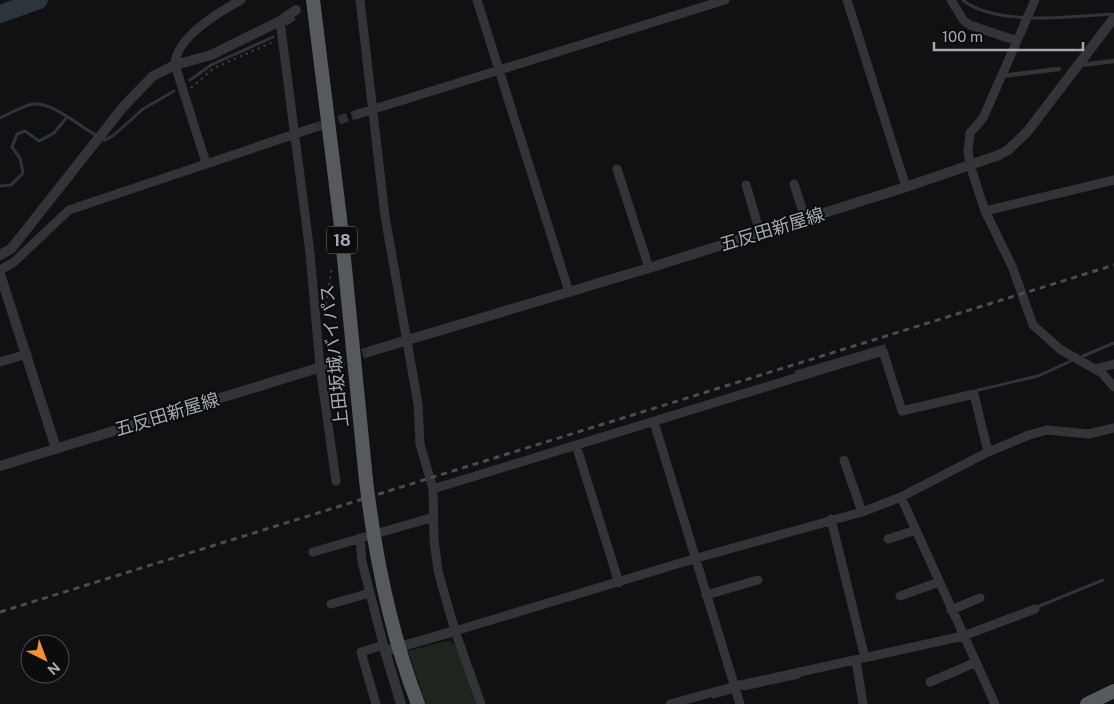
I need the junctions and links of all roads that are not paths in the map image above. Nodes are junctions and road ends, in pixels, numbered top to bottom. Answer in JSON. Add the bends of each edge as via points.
{"nodes":[{"id":1,"x":241,"y":0,"type":"edge"},
{"id":2,"x":313,"y":0,"type":"edge"},
{"id":3,"x":360,"y":0,"type":"edge"},
{"id":4,"x":477,"y":0,"type":"edge"},
{"id":5,"x":725,"y":0,"type":"edge"},
{"id":6,"x":847,"y":0,"type":"edge"},
{"id":7,"x":951,"y":0,"type":"edge"},
{"id":8,"x":1035,"y":0,"type":"edge"},
{"id":9,"x":296,"y":10,"type":"dead end"},
{"id":10,"x":1114,"y":18,"type":"edge"},
{"id":11,"x":280,"y":21,"type":"junction"},
{"id":12,"x":1017,"y":41,"type":"junction"},
{"id":13,"x":1114,"y":61,"type":"edge"},
{"id":14,"x":175,"y":66,"type":"junction"},
{"id":15,"x":1078,"y":66,"type":"junction"},
{"id":16,"x":1058,"y":69,"type":"dead end"},
{"id":17,"x":500,"y":70,"type":"junction"},
{"id":18,"x":1002,"y":76,"type":"junction"},
{"id":19,"x":372,"y":112,"type":"junction"},
{"id":20,"x":358,"y":114,"type":"tunnel mouth"},
{"id":21,"x":313,"y":128,"type":"tunnel mouth"},
{"id":22,"x":296,"y":134,"type":"junction"},
{"id":23,"x":206,"y":163,"type":"junction"},
{"id":24,"x":970,"y":165,"type":"junction"},
{"id":25,"x":617,"y":169,"type":"dead end"},
{"id":26,"x":1114,"y":180,"type":"edge"},
{"id":27,"x":794,"y":184,"type":"dead end"},
{"id":28,"x":746,"y":185,"type":"dead end"},
{"id":29,"x":906,"y":187,"type":"junction"},
{"id":30,"x":984,"y":211,"type":"junction"},
{"id":31,"x":805,"y":218,"type":"junction"},
{"id":32,"x":760,"y":232,"type":"junction"},
{"id":33,"x":0,"y":255,"type":"edge"},
{"id":34,"x":649,"y":268,"type":"junction"},
{"id":35,"x":0,"y":270,"type":"edge"},
{"id":36,"x":0,"y":274,"type":"edge"},
{"id":37,"x":569,"y":292,"type":"junction"},
{"id":38,"x":407,"y":340,"type":"junction"},
{"id":39,"x":371,"y":351,"type":"tunnel mouth"},
{"id":40,"x":27,"y":354,"type":"junction"},
{"id":41,"x":0,"y":362,"type":"edge"},
{"id":42,"x":334,"y":363,"type":"tunnel mouth"},
{"id":43,"x":1114,"y":364,"type":"edge"},
{"id":44,"x":320,"y":367,"type":"junction"},
{"id":45,"x":1094,"y":368,"type":"junction"},
{"id":46,"x":1114,"y":387,"type":"edge"},
{"id":47,"x":654,"y":422,"type":"junction"},
{"id":48,"x":1114,"y":428,"type":"edge"},
{"id":49,"x":576,"y":445,"type":"junction"},
{"id":50,"x":56,"y":448,"type":"junction"},
{"id":51,"x":988,"y":452,"type":"junction"},
{"id":52,"x":844,"y":460,"type":"dead end"},
{"id":53,"x":0,"y":466,"type":"edge"},
{"id":54,"x":336,"y":481,"type":"dead end"},
{"id":55,"x":434,"y":489,"type":"junction"},
{"id":56,"x":901,"y":497,"type":"junction"},
{"id":57,"x":862,"y":512,"type":"junction"},
{"id":58,"x":434,"y":517,"type":"junction"},
{"id":59,"x":832,"y":519,"type":"junction"},
{"id":60,"x":916,"y":530,"type":"junction"},
{"id":61,"x":360,"y":538,"type":"junction"},
{"id":62,"x":888,"y":539,"type":"dead end"},
{"id":63,"x":313,"y":552,"type":"dead end"},
{"id":64,"x":696,"y":558,"type":"junction"},
{"id":65,"x":758,"y":580,"type":"dead end"},
{"id":66,"x":939,"y":582,"type":"junction"},
{"id":67,"x":619,"y":583,"type":"junction"},
{"id":68,"x":370,"y":594,"type":"junction"},
{"id":69,"x":706,"y":595,"type":"junction"},
{"id":70,"x":900,"y":596,"type":"dead end"},
{"id":71,"x":980,"y":598,"type":"dead end"},
{"id":72,"x":331,"y":604,"type":"dead end"},
{"id":73,"x":1035,"y":609,"type":"dead end"},
{"id":74,"x":951,"y":610,"type":"junction"},
{"id":75,"x":455,"y":632,"type":"junction"},
{"id":76,"x":963,"y":636,"type":"junction"},
{"id":77,"x":384,"y":648,"type":"junction"},
{"id":78,"x":860,"y":659,"type":"junction"},
{"id":79,"x":974,"y":662,"type":"junction"},
{"id":80,"x":930,"y":682,"type":"dead end"},
{"id":81,"x":736,"y":686,"type":"junction"},
{"id":82,"x":1114,"y":691,"type":"edge"},
{"id":83,"x":376,"y":704,"type":"edge"},
{"id":84,"x":401,"y":704,"type":"edge"},
{"id":85,"x":418,"y":704,"type":"edge"},
{"id":86,"x":481,"y":704,"type":"edge"},
{"id":87,"x":670,"y":704,"type":"edge"},
{"id":88,"x":740,"y":704,"type":"edge"},
{"id":89,"x":863,"y":704,"type":"edge"},
{"id":90,"x":995,"y":704,"type":"edge"},
{"id":91,"x":1087,"y":704,"type":"edge"}],
"edges":[{"from":1,"to":14,"type":"street","via":[[187,39],[177,51]]},
{"from":2,"to":85,"type":"highway","name":"上田坂城バイパス","number":"18","bridge":true,"via":[[378,567],[392,624]]},
{"from":3,"to":19,"type":"street"},
{"from":4,"to":17,"type":"street"},
{"from":5,"to":17,"type":"street"},
{"from":6,"to":29,"type":"street"},
{"from":7,"to":12,"type":"street","via":[[970,25]]},
{"from":8,"to":12,"type":"street"},
{"from":9,"to":11,"type":"street"},
{"from":10,"to":15,"type":"street","name":"五反田新屋線"},
{"from":11,"to":14,"type":"street","via":[[211,55]]},
{"from":11,"to":22,"type":"street"},
{"from":12,"to":18,"type":"street"},
{"from":13,"to":15,"type":"lane"},
{"from":14,"to":23,"type":"street"},
{"from":14,"to":33,"type":"street","via":[[153,76],[123,107],[11,249]]},
{"from":15,"to":24,"type":"street","name":"五反田新屋線","via":[[1018,142],[999,155]]},
{"from":16,"to":18,"type":"lane"},
{"from":17,"to":19,"type":"street"},
{"from":17,"to":37,"type":"street"},
{"from":18,"to":24,"type":"street","via":[[983,118],[970,133]]},
{"from":19,"to":20,"type":"street"},
{"from":19,"to":38,"type":"street","via":[[385,216]]},
{"from":21,"to":22,"type":"street"},
{"from":22,"to":23,"type":"street"},
{"from":22,"to":44,"type":"street"},
{"from":23,"to":35,"type":"street","via":[[69,210],[14,262]]},
{"from":24,"to":29,"type":"street","name":"五反田新屋線"},
{"from":24,"to":30,"type":"street"},
{"from":25,"to":34,"type":"street"},
{"from":26,"to":30,"type":"street"},
{"from":27,"to":31,"type":"street"},
{"from":28,"to":32,"type":"street"},
{"from":29,"to":31,"type":"street","name":"五反田新屋線"},
{"from":30,"to":45,"type":"street","via":[[1012,266],[1033,325],[1061,350]]},
{"from":31,"to":32,"type":"street","name":"五反田新屋線"},
{"from":32,"to":34,"type":"street","name":"五反田新屋線"},
{"from":34,"to":37,"type":"street","name":"五反田新屋線"},
{"from":36,"to":40,"type":"street"},
{"from":37,"to":38,"type":"street","name":"五反田新屋線"},
{"from":38,"to":39,"type":"street","name":"五反田新屋線"},
{"from":38,"to":55,"type":"street","via":[[418,404],[420,444]]},
{"from":40,"to":41,"type":"street"},
{"from":40,"to":50,"type":"street"},
{"from":42,"to":44,"type":"street","name":"五反田新屋線"},
{"from":43,"to":45,"type":"street"},
{"from":44,"to":50,"type":"street","name":"五反田新屋線"},
{"from":44,"to":54,"type":"street"},
{"from":45,"to":46,"type":"street"},
{"from":47,"to":49,"type":"street"},
{"from":47,"to":51,"type":"street","via":[[883,352],[902,411],[974,394]]},
{"from":47,"to":64,"type":"street"},
{"from":48,"to":51,"type":"street","via":[[1088,434],[1047,430]]},
{"from":49,"to":55,"type":"street"},
{"from":49,"to":67,"type":"street"},
{"from":50,"to":53,"type":"street","name":"五反田新屋線"},
{"from":51,"to":56,"type":"street"},
{"from":52,"to":57,"type":"street"},
{"from":55,"to":58,"type":"street"},
{"from":56,"to":57,"type":"street"},
{"from":56,"to":60,"type":"street"},
{"from":57,"to":59,"type":"street"},
{"from":58,"to":61,"type":"street"},
{"from":58,"to":75,"type":"street","via":[[438,571]]},
{"from":59,"to":64,"type":"street"},
{"from":59,"to":78,"type":"street"},
{"from":60,"to":62,"type":"street"},
{"from":60,"to":66,"type":"street"},
{"from":61,"to":63,"type":"street"},
{"from":61,"to":68,"type":"street"},
{"from":64,"to":67,"type":"street"},
{"from":64,"to":69,"type":"street"},
{"from":65,"to":69,"type":"street"},
{"from":66,"to":70,"type":"street"},
{"from":66,"to":74,"type":"street"},
{"from":67,"to":75,"type":"street"},
{"from":68,"to":72,"type":"street"},
{"from":68,"to":77,"type":"street"},
{"from":69,"to":81,"type":"street"},
{"from":71,"to":74,"type":"street"},
{"from":73,"to":76,"type":"street"},
{"from":74,"to":76,"type":"street"},
{"from":75,"to":77,"type":"street"},
{"from":75,"to":86,"type":"street"},
{"from":76,"to":78,"type":"street"},
{"from":76,"to":79,"type":"street"},
{"from":77,"to":83,"type":"street","via":[[361,652]]},
{"from":77,"to":84,"type":"street"},
{"from":78,"to":81,"type":"street"},
{"from":78,"to":89,"type":"street"},
{"from":79,"to":80,"type":"street"},
{"from":79,"to":90,"type":"street"},
{"from":81,"to":87,"type":"street"},
{"from":81,"to":88,"type":"street"},
{"from":82,"to":91,"type":"highway"}]}
